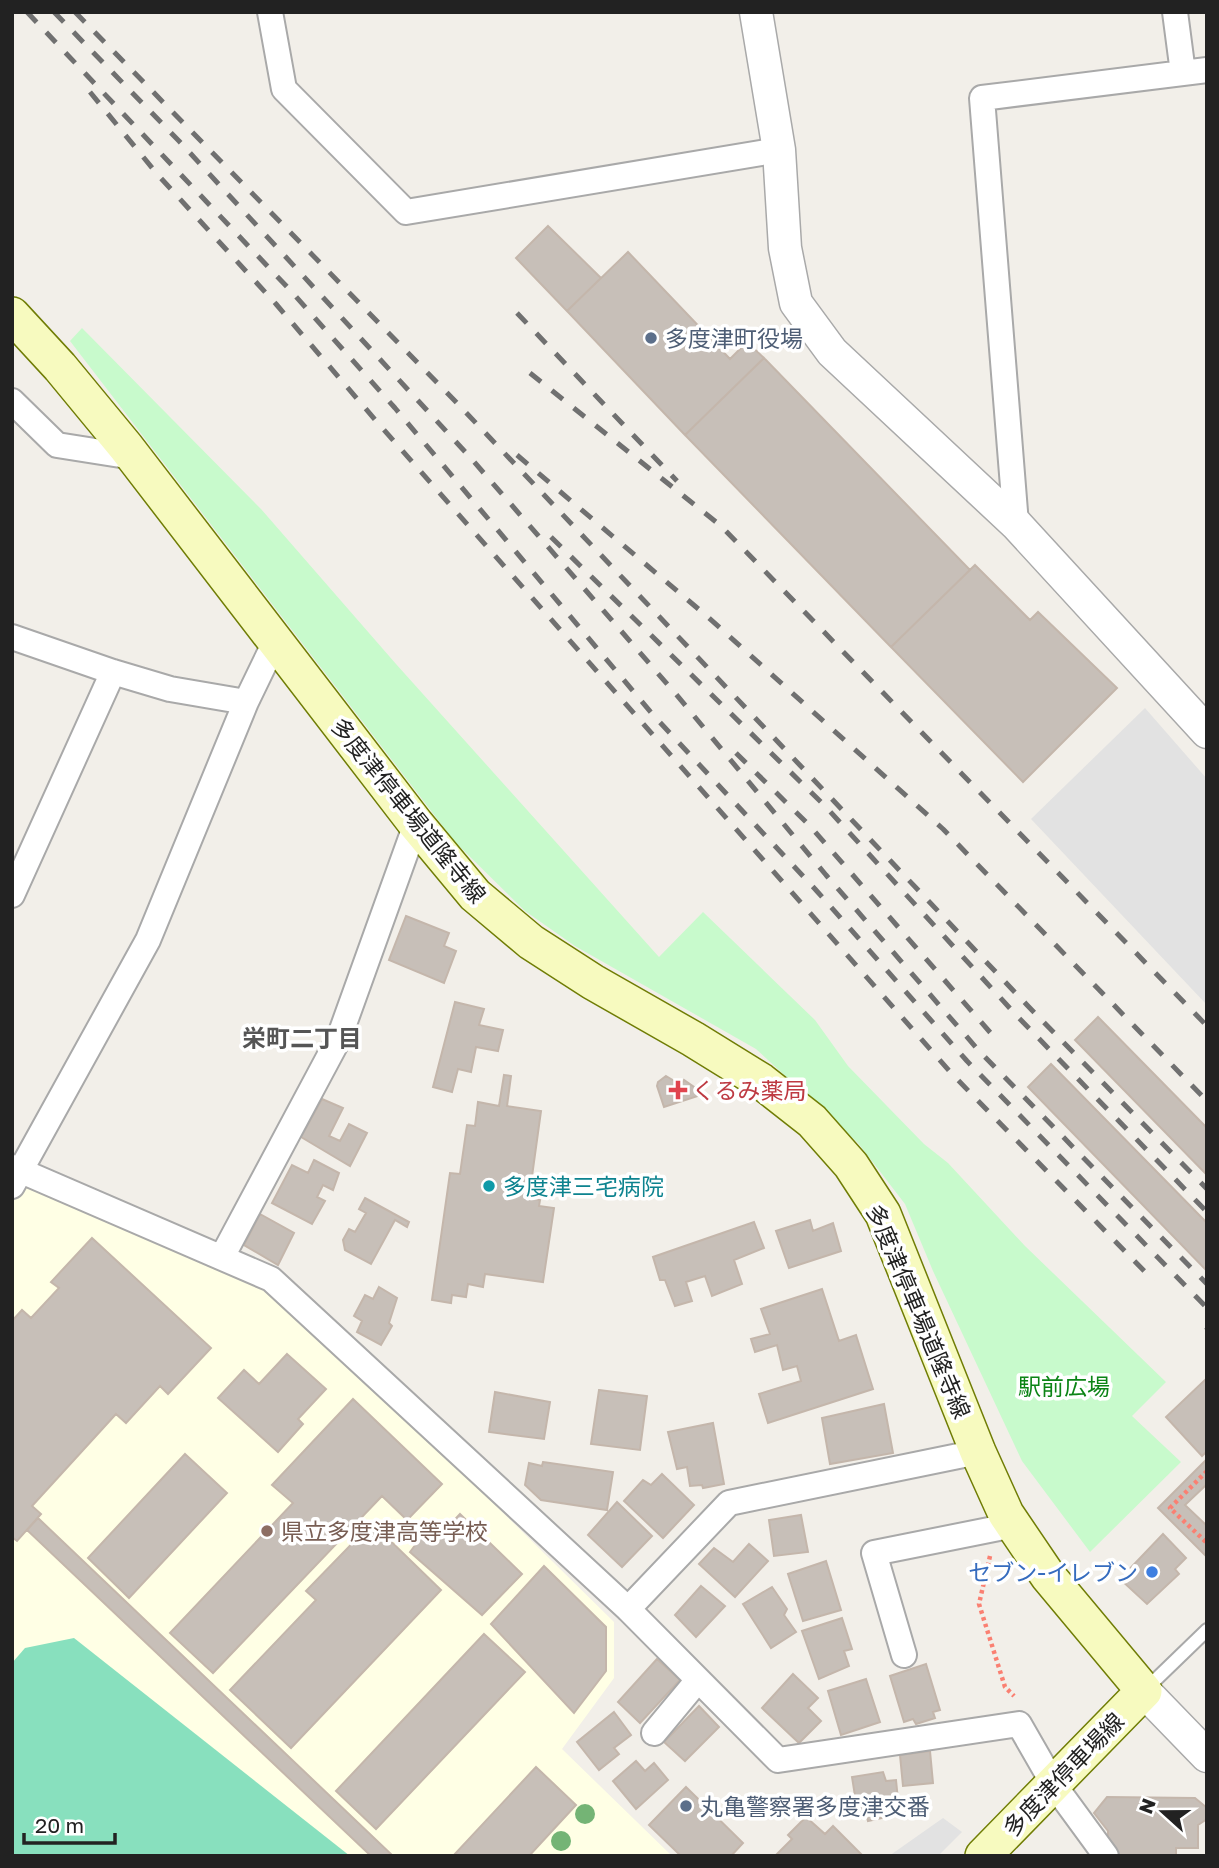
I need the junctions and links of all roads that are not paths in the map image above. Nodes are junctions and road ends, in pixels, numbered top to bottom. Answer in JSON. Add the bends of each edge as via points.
{"nodes":[{"id":1,"x":270,"y":12,"type":"edge"},
{"id":2,"x":757,"y":12,"type":"edge"},
{"id":3,"x":1175,"y":12,"type":"edge"},
{"id":4,"x":1195,"y":71,"type":"edge"},
{"id":5,"x":779,"y":150,"type":"junction"},
{"id":6,"x":12,"y":315,"type":"edge"},
{"id":7,"x":12,"y":401,"type":"edge"},
{"id":8,"x":133,"y":457,"type":"junction"},
{"id":9,"x":1016,"y":524,"type":"junction"},
{"id":10,"x":12,"y":637,"type":"edge"},
{"id":11,"x":275,"y":642,"type":"junction"},
{"id":12,"x":113,"y":672,"type":"junction"},
{"id":13,"x":246,"y":702,"type":"junction"},
{"id":14,"x":1207,"y":732,"type":"edge"},
{"id":15,"x":416,"y":824,"type":"junction"},
{"id":16,"x":12,"y":895,"type":"edge"},
{"id":17,"x":15,"y":1175,"type":"edge"},
{"id":18,"x":222,"y":1257,"type":"junction"},
{"id":19,"x":978,"y":1452,"type":"junction"},
{"id":20,"x":1003,"y":1537,"type":"junction"},
{"id":21,"x":628,"y":1609,"type":"junction"},
{"id":22,"x":1204,"y":1637,"type":"edge"},
{"id":23,"x":904,"y":1655,"type":"dead end"},
{"id":24,"x":698,"y":1680,"type":"junction"},
{"id":25,"x":1144,"y":1691,"type":"junction"},
{"id":26,"x":654,"y":1733,"type":"dead end"},
{"id":27,"x":1207,"y":1756,"type":"edge"},
{"id":28,"x":1054,"y":1785,"type":"junction"},
{"id":29,"x":983,"y":1856,"type":"edge"},
{"id":30,"x":1106,"y":1856,"type":"edge"}],
"edges":[{"from":1,"to":5,"type":"street","via":[[284,89],[406,212]]},
{"from":2,"to":5,"type":"street"},
{"from":3,"to":4,"type":"street"},
{"from":4,"to":9,"type":"street","via":[[982,98]]},
{"from":5,"to":9,"type":"street","via":[[785,248],[796,303],[832,352]]},
{"from":6,"to":8,"type":"main road","name":"多度津停車場道隆寺線"},
{"from":7,"to":8,"type":"street","via":[[57,445]]},
{"from":8,"to":11,"type":"main road","name":"多度津停車場道隆寺線"},
{"from":9,"to":14,"type":"street"},
{"from":10,"to":12,"type":"street"},
{"from":11,"to":13,"type":"street"},
{"from":11,"to":15,"type":"main road","name":"多度津停車場道隆寺線"},
{"from":12,"to":13,"type":"street","via":[[170,689]]},
{"from":12,"to":16,"type":"street"},
{"from":13,"to":17,"type":"street","via":[[148,940]]},
{"from":15,"to":18,"type":"street","via":[[339,1038]]},
{"from":15,"to":19,"type":"main road","name":"多度津停車場道隆寺線","via":[[475,895],[531,942],[761,1081],[812,1121],[851,1165],[883,1214]]},
{"from":17,"to":18,"type":"street"},
{"from":18,"to":21,"type":"street","via":[[271,1279]]},
{"from":19,"to":20,"type":"main road","name":"多度津停車場道隆寺線","via":[[1006,1514]]},
{"from":19,"to":21,"type":"street","via":[[729,1503]]},
{"from":20,"to":23,"type":"street","via":[[874,1553]]},
{"from":20,"to":25,"type":"main road","name":"多度津停車場道隆寺線","via":[[1048,1576]]},
{"from":21,"to":24,"type":"street"},
{"from":22,"to":25,"type":"lane"},
{"from":24,"to":26,"type":"street"},
{"from":24,"to":28,"type":"street","via":[[778,1760],[1019,1724]]},
{"from":25,"to":27,"type":"street"},
{"from":25,"to":28,"type":"main road","name":"多度津停車場線"},
{"from":28,"to":29,"type":"main road","name":"多度津停車場線"},
{"from":28,"to":30,"type":"street"}]}
